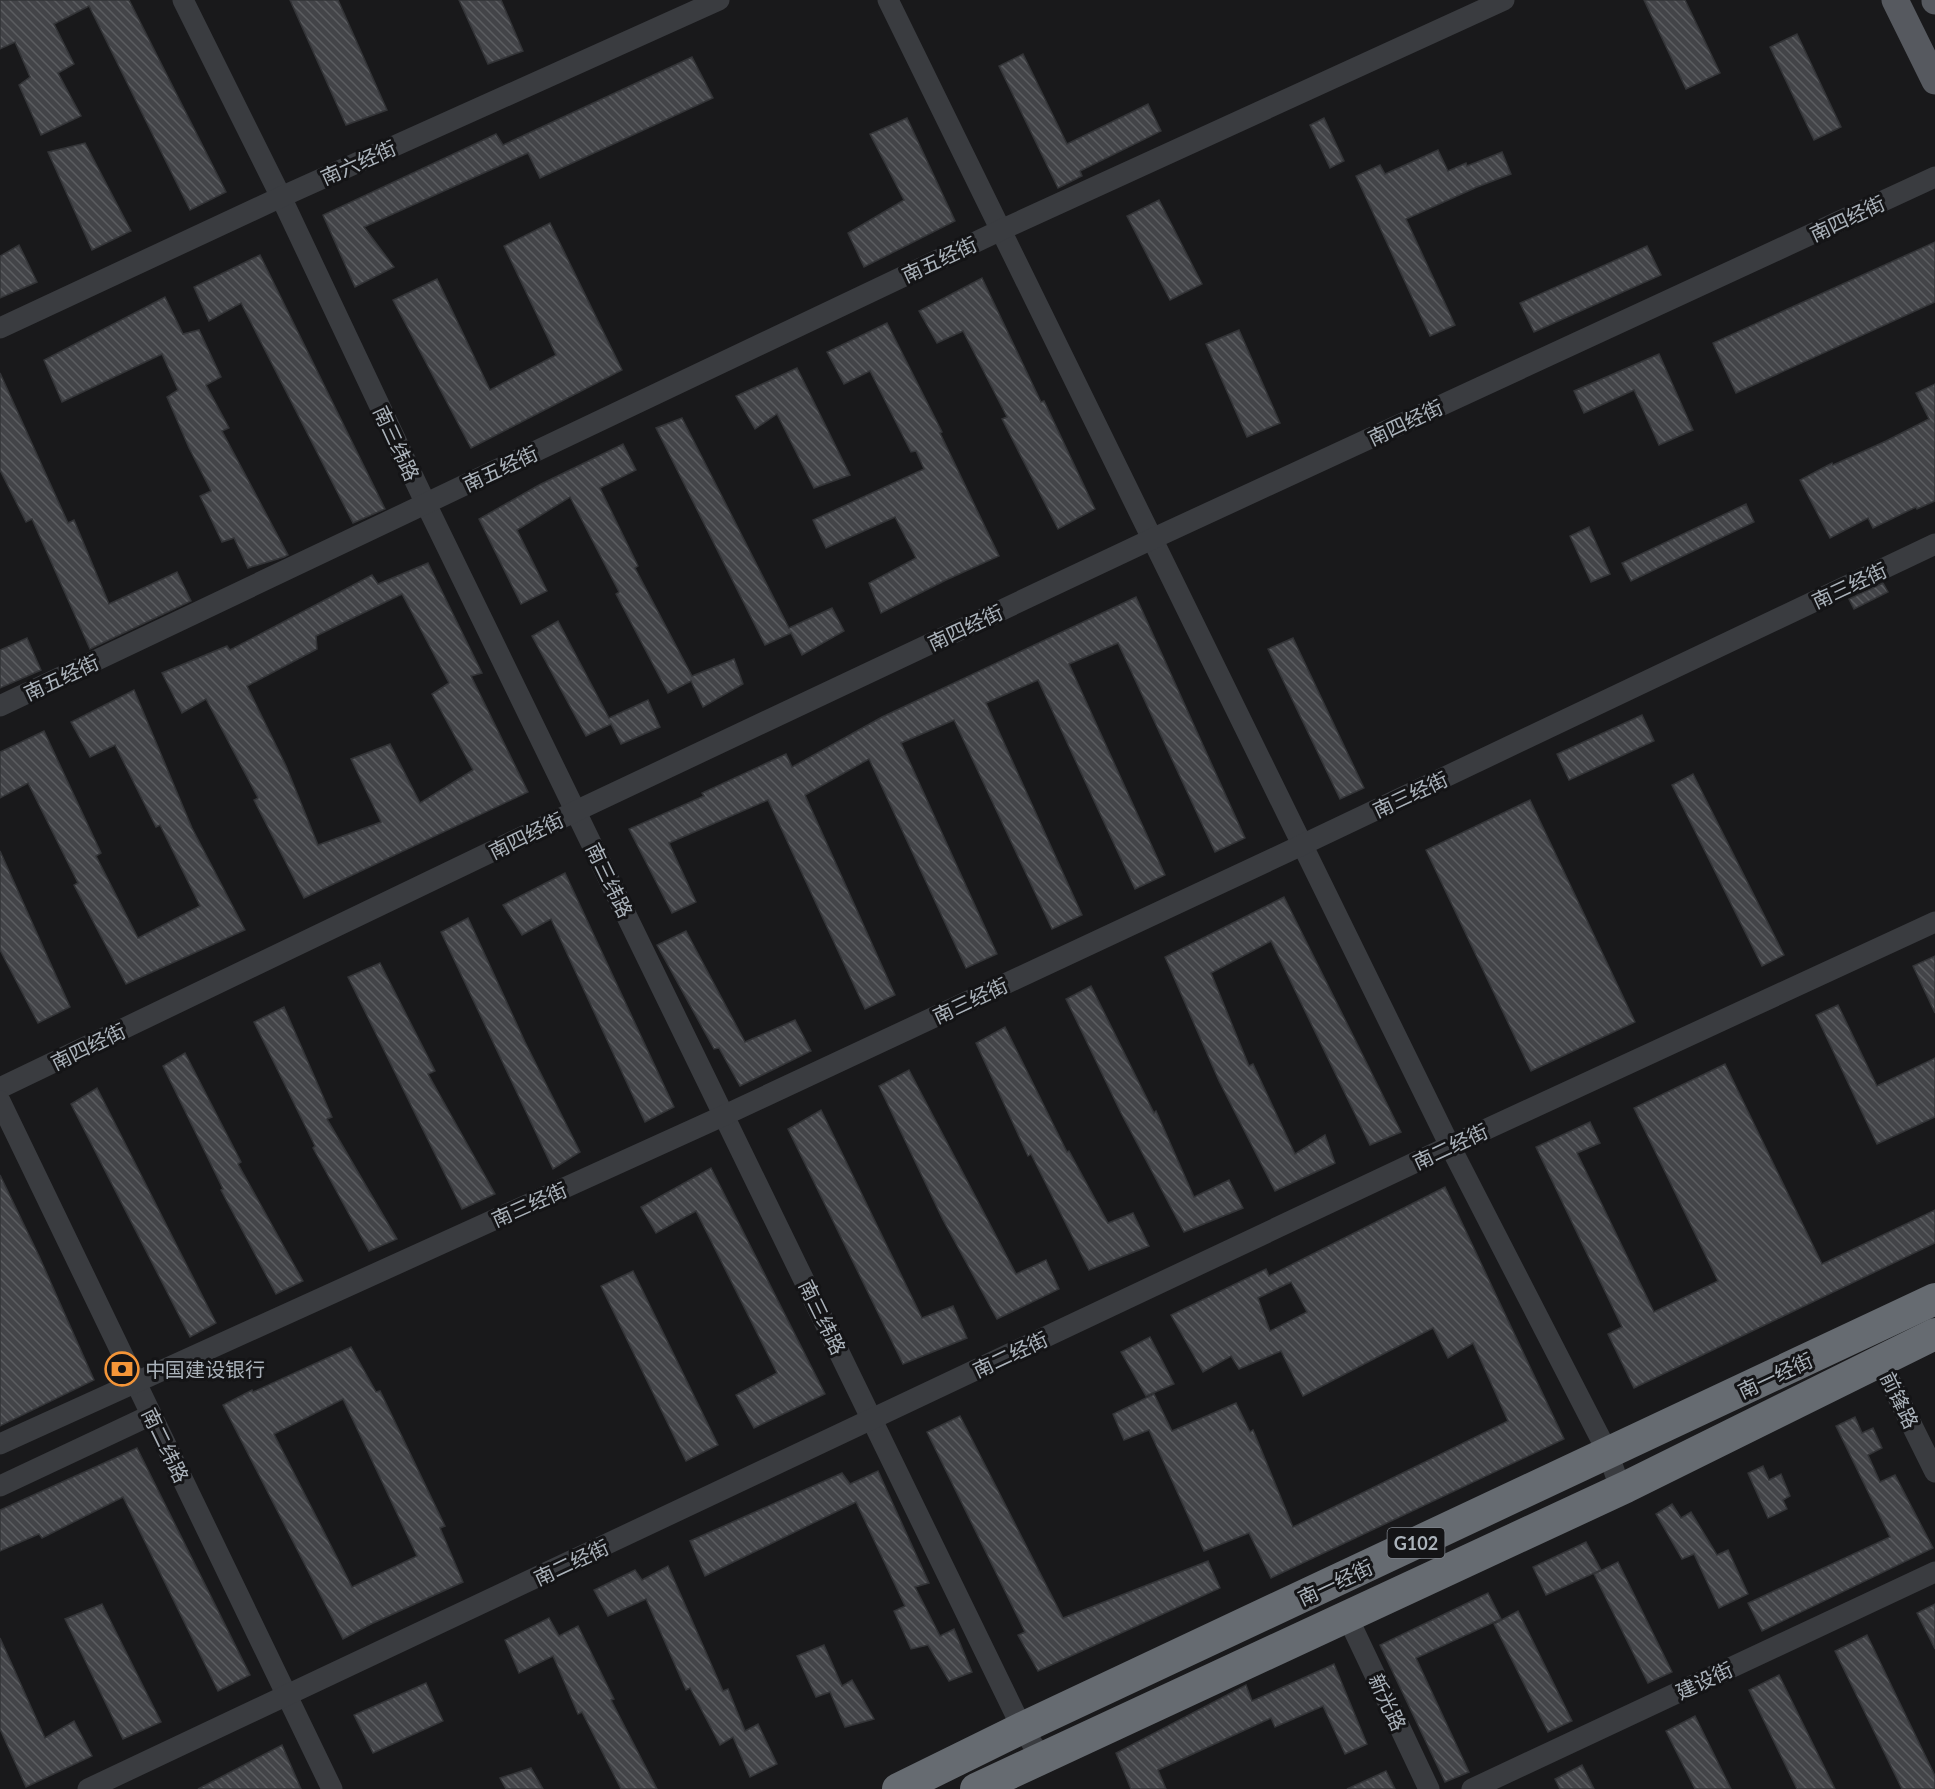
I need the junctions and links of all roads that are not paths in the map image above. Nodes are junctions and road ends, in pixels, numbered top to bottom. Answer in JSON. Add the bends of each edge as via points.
{"nodes":[{"id":1,"x":183,"y":0,"type":"edge"},
{"id":2,"x":718,"y":0,"type":"edge"},
{"id":3,"x":888,"y":0,"type":"edge"},
{"id":4,"x":1504,"y":0,"type":"edge"},
{"id":5,"x":1895,"y":0,"type":"edge"},
{"id":6,"x":1908,"y":0,"type":"edge"},
{"id":7,"x":1935,"y":58,"type":"edge"},
{"id":8,"x":1935,"y":81,"type":"edge"},
{"id":9,"x":1935,"y":177,"type":"edge"},
{"id":10,"x":281,"y":197,"type":"junction"},
{"id":11,"x":1000,"y":230,"type":"junction"},
{"id":12,"x":0,"y":328,"type":"edge"},
{"id":13,"x":426,"y":504,"type":"junction"},
{"id":14,"x":1152,"y":539,"type":"junction"},
{"id":15,"x":1935,"y":544,"type":"edge"},
{"id":16,"x":0,"y":706,"type":"edge"},
{"id":17,"x":576,"y":811,"type":"junction"},
{"id":18,"x":1302,"y":845,"type":"junction"},
{"id":19,"x":1935,"y":922,"type":"edge"},
{"id":20,"x":0,"y":1088,"type":"edge"},
{"id":21,"x":0,"y":1101,"type":"edge"},
{"id":22,"x":725,"y":1115,"type":"junction"},
{"id":23,"x":1450,"y":1146,"type":"junction"},
{"id":24,"x":1935,"y":1299,"type":"edge"},
{"id":25,"x":1935,"y":1334,"type":"edge"},
{"id":26,"x":1880,"y":1361,"type":"junction"},
{"id":27,"x":134,"y":1382,"type":"junction"},
{"id":28,"x":151,"y":1415,"type":"junction"},
{"id":29,"x":873,"y":1419,"type":"junction"},
{"id":30,"x":0,"y":1444,"type":"edge"},
{"id":31,"x":1613,"y":1466,"type":"junction"},
{"id":32,"x":1935,"y":1472,"type":"edge"},
{"id":33,"x":0,"y":1486,"type":"edge"},
{"id":34,"x":1935,"y":1572,"type":"edge"},
{"id":35,"x":1347,"y":1616,"type":"junction"},
{"id":36,"x":287,"y":1696,"type":"junction"},
{"id":37,"x":1022,"y":1728,"type":"junction"},
{"id":38,"x":1041,"y":1757,"type":"junction"},
{"id":39,"x":88,"y":1789,"type":"edge"},
{"id":40,"x":332,"y":1789,"type":"edge"},
{"id":41,"x":898,"y":1789,"type":"edge"},
{"id":42,"x":976,"y":1789,"type":"edge"},
{"id":43,"x":1429,"y":1789,"type":"edge"},
{"id":44,"x":1472,"y":1789,"type":"edge"}],
"edges":[{"from":1,"to":10,"type":"street","name":"南三纬路"},
{"from":2,"to":10,"type":"street","name":"南六经街"},
{"from":3,"to":11,"type":"street"},
{"from":4,"to":11,"type":"street","name":"南五经街"},
{"from":5,"to":8,"type":"main road"},
{"from":6,"to":7,"type":"main road"},
{"from":9,"to":14,"type":"street","name":"南四经街"},
{"from":10,"to":12,"type":"street","name":"南六经街"},
{"from":10,"to":13,"type":"street","name":"南三纬路"},
{"from":11,"to":13,"type":"street","name":"南五经街"},
{"from":11,"to":14,"type":"street"},
{"from":13,"to":16,"type":"street","name":"南五经街"},
{"from":13,"to":17,"type":"street","name":"南三纬路"},
{"from":14,"to":17,"type":"street","name":"南四经街"},
{"from":14,"to":18,"type":"street"},
{"from":15,"to":18,"type":"street","name":"南三经街"},
{"from":17,"to":20,"type":"street","name":"南四经街"},
{"from":17,"to":22,"type":"street","name":"南三纬路"},
{"from":18,"to":22,"type":"street","name":"南三经街"},
{"from":18,"to":23,"type":"street"},
{"from":19,"to":23,"type":"street","name":"南二经街"},
{"from":21,"to":27,"type":"street","name":"南二纬路"},
{"from":22,"to":27,"type":"street","name":"南三经街"},
{"from":22,"to":29,"type":"street","name":"南三纬路"},
{"from":23,"to":29,"type":"street","name":"南二经街"},
{"from":23,"to":31,"type":"street"},
{"from":24,"to":31,"type":"highway","name":"南一经街","number":"G102"},
{"from":25,"to":26,"type":"highway","name":"南一经街","number":"G102"},
{"from":26,"to":32,"type":"street","name":"前锋路"},
{"from":26,"to":35,"type":"highway","name":"南一经街","number":"G102","via":[[1626,1487]]},
{"from":27,"to":28,"type":"street","name":"南二纬路"},
{"from":27,"to":30,"type":"street","name":"南三经街"},
{"from":28,"to":33,"type":"street"},
{"from":28,"to":36,"type":"street","name":"南二纬路"},
{"from":29,"to":36,"type":"street","name":"南二经街"},
{"from":29,"to":37,"type":"street","name":"南三纬路"},
{"from":31,"to":37,"type":"highway","name":"南一经街","number":"G102"},
{"from":34,"to":44,"type":"street","name":"建设街"},
{"from":35,"to":38,"type":"highway","name":"南一经街","number":"G102"},
{"from":35,"to":43,"type":"street","name":"新光路"},
{"from":36,"to":39,"type":"street","name":"南二经街"},
{"from":36,"to":40,"type":"street","name":"南二纬路"},
{"from":37,"to":38,"type":"street","name":"南三纬路"},
{"from":37,"to":41,"type":"highway","name":"南一经街","number":"G102"},
{"from":38,"to":42,"type":"highway","name":"南一经街","number":"G102"}]}
